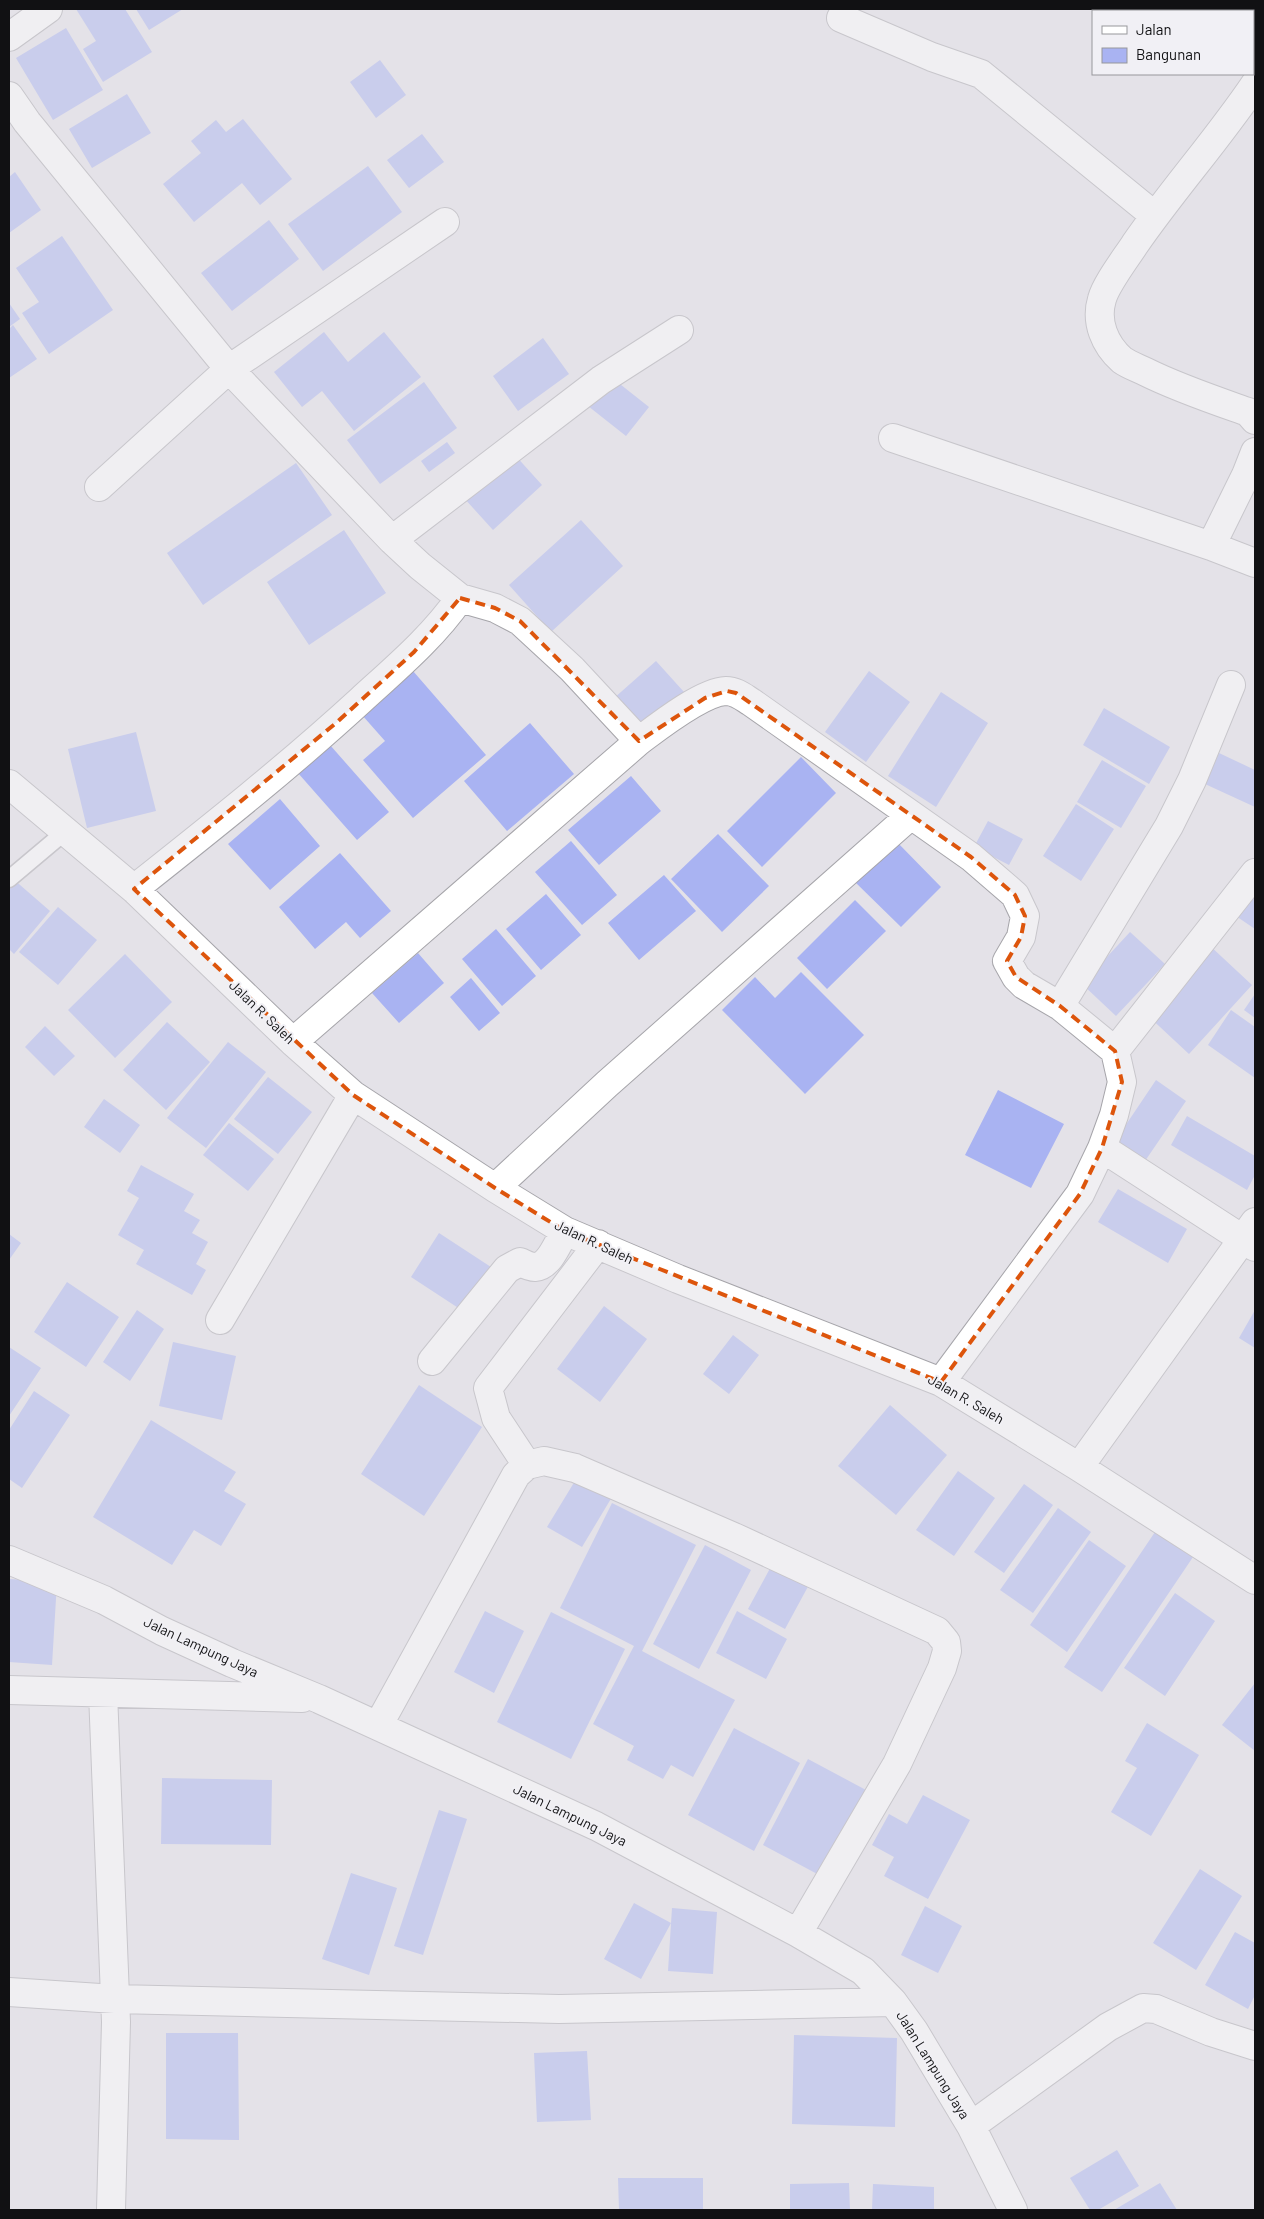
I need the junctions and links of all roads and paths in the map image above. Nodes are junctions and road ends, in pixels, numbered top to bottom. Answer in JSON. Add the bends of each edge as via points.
{"nodes":[{"id":1,"x":48,"y":9,"type":"edge"},
{"id":2,"x":841,"y":18,"type":"dead end"},
{"id":3,"x":9,"y":37,"type":"edge"},
{"id":4,"x":1255,"y":84,"type":"edge"},
{"id":5,"x":9,"y":96,"type":"edge"},
{"id":6,"x":1155,"y":216,"type":"junction"},
{"id":7,"x":444,"y":222,"type":"dead end"},
{"id":8,"x":679,"y":330,"type":"dead end"},
{"id":9,"x":228,"y":369,"type":"junction"},
{"id":10,"x":1255,"y":420,"type":"edge"},
{"id":11,"x":893,"y":438,"type":"dead end"},
{"id":12,"x":1255,"y":452,"type":"edge"},
{"id":13,"x":99,"y":487,"type":"dead end"},
{"id":14,"x":392,"y":540,"type":"junction"},
{"id":15,"x":1211,"y":546,"type":"junction"},
{"id":16,"x":1255,"y":563,"type":"edge"},
{"id":17,"x":460,"y":598,"type":"junction"},
{"id":18,"x":1231,"y":685,"type":"dead end"},
{"id":19,"x":639,"y":741,"type":"junction"},
{"id":20,"x":9,"y":784,"type":"edge"},
{"id":21,"x":911,"y":815,"type":"junction"},
{"id":22,"x":66,"y":831,"type":"junction"},
{"id":23,"x":1255,"y":873,"type":"edge"},
{"id":24,"x":9,"y":879,"type":"edge"},
{"id":25,"x":134,"y":889,"type":"junction"},
{"id":26,"x":1060,"y":1006,"type":"junction"},
{"id":27,"x":293,"y":1042,"type":"junction"},
{"id":28,"x":1115,"y":1051,"type":"junction"},
{"id":29,"x":353,"y":1095,"type":"junction"},
{"id":30,"x":1102,"y":1148,"type":"junction"},
{"id":31,"x":495,"y":1188,"type":"junction"},
{"id":32,"x":565,"y":1230,"type":"junction"},
{"id":33,"x":1251,"y":1236,"type":"edge"},
{"id":34,"x":598,"y":1244,"type":"junction"},
{"id":35,"x":220,"y":1320,"type":"dead end"},
{"id":36,"x":432,"y":1361,"type":"dead end"},
{"id":37,"x":941,"y":1382,"type":"junction"},
{"id":38,"x":527,"y":1465,"type":"junction"},
{"id":39,"x":1079,"y":1467,"type":"junction"},
{"id":40,"x":9,"y":1560,"type":"edge"},
{"id":41,"x":1255,"y":1580,"type":"edge"},
{"id":42,"x":9,"y":1690,"type":"edge"},
{"id":43,"x":104,"y":1693,"type":"junction"},
{"id":44,"x":319,"y":1699,"type":"junction"},
{"id":45,"x":378,"y":1726,"type":"junction"},
{"id":46,"x":798,"y":1934,"type":"junction"},
{"id":47,"x":9,"y":1992,"type":"edge"},
{"id":48,"x":115,"y":1999,"type":"junction"},
{"id":49,"x":893,"y":2002,"type":"junction"},
{"id":50,"x":1255,"y":2046,"type":"edge"},
{"id":51,"x":970,"y":2126,"type":"junction"},
{"id":52,"x":111,"y":2210,"type":"edge"},
{"id":53,"x":1013,"y":2210,"type":"edge"}],
"edges":[{"from":1,"to":3,"type":"street"},
{"from":2,"to":6,"type":"street","via":[[981,74]]},
{"from":4,"to":6,"type":"street"},
{"from":5,"to":9,"type":"street"},
{"from":6,"to":10,"type":"street","via":[[1102,298],[1099,315],[1102,332],[1110,347],[1124,361],[1159,379],[1248,412]]},
{"from":7,"to":9,"type":"street"},
{"from":8,"to":14,"type":"street","via":[[601,380]]},
{"from":9,"to":13,"type":"street"},
{"from":9,"to":14,"type":"street"},
{"from":11,"to":15,"type":"street"},
{"from":12,"to":15,"type":"street"},
{"from":14,"to":17,"type":"street"},
{"from":15,"to":16,"type":"street"},
{"from":17,"to":19,"type":"street","via":[[495,608],[520,621],[572,669]]},
{"from":17,"to":25,"type":"street","via":[[444,622],[336,723],[259,790]]},
{"from":18,"to":26,"type":"street","via":[[1192,780],[1169,826]]},
{"from":19,"to":21,"type":"street","via":[[705,698],[722,692],[736,693]]},
{"from":19,"to":27,"type":"street"},
{"from":20,"to":22,"type":"street","name":"Jalan R. Saleh"},
{"from":21,"to":26,"type":"street","via":[[1015,895],[1025,916],[1021,937],[1007,961],[1024,984]]},
{"from":21,"to":31,"type":"street","via":[[607,1084]]},
{"from":22,"to":24,"type":"lane"},
{"from":22,"to":25,"type":"street","name":"Jalan R. Saleh"},
{"from":23,"to":28,"type":"street"},
{"from":25,"to":27,"type":"street","name":"Jalan R. Saleh"},
{"from":26,"to":28,"type":"street"},
{"from":27,"to":29,"type":"street","name":"Jalan R. Saleh"},
{"from":28,"to":30,"type":"street","via":[[1122,1082]]},
{"from":29,"to":31,"type":"street","name":"Jalan R. Saleh"},
{"from":29,"to":35,"type":"street"},
{"from":30,"to":33,"type":"street"},
{"from":30,"to":37,"type":"street","via":[[1080,1194]]},
{"from":31,"to":32,"type":"street","name":"Jalan R. Saleh"},
{"from":32,"to":34,"type":"street","name":"Jalan R. Saleh"},
{"from":32,"to":36,"type":"street","via":[[541,1265],[534,1267],[520,1262],[507,1269]]},
{"from":33,"to":39,"type":"street"},
{"from":34,"to":37,"type":"street","name":"Jalan R. Saleh","via":[[678,1279]]},
{"from":34,"to":38,"type":"street","via":[[488,1388],[496,1418]]},
{"from":37,"to":39,"type":"street","name":"Jalan R. Saleh"},
{"from":38,"to":45,"type":"street","via":[[516,1475]]},
{"from":38,"to":46,"type":"street","via":[[555,1462],[608,1481],[937,1631],[946,1642],[947,1655],[942,1668],[897,1764]]},
{"from":39,"to":41,"type":"street","name":"Jalan R. Saleh"},
{"from":40,"to":44,"type":"street","name":"Jalan Lampung Jaya","via":[[104,1600],[232,1663]]},
{"from":42,"to":43,"type":"street"},
{"from":43,"to":44,"type":"street"},
{"from":43,"to":48,"type":"street"},
{"from":44,"to":45,"type":"street","name":"Jalan Lampung Jaya"},
{"from":45,"to":46,"type":"street","name":"Jalan Lampung Jaya","via":[[596,1826]]},
{"from":46,"to":49,"type":"street","name":"Jalan Lampung Jaya","via":[[863,1971]]},
{"from":47,"to":48,"type":"street"},
{"from":48,"to":49,"type":"street","via":[[559,2009]]},
{"from":48,"to":52,"type":"street"},
{"from":49,"to":51,"type":"street","name":"Jalan Lampung Jaya","via":[[914,2031]]},
{"from":50,"to":51,"type":"street","via":[[1156,2009],[1143,2008],[1108,2027]]},
{"from":51,"to":53,"type":"street","name":"Jalan Lampung Jaya"}]}
